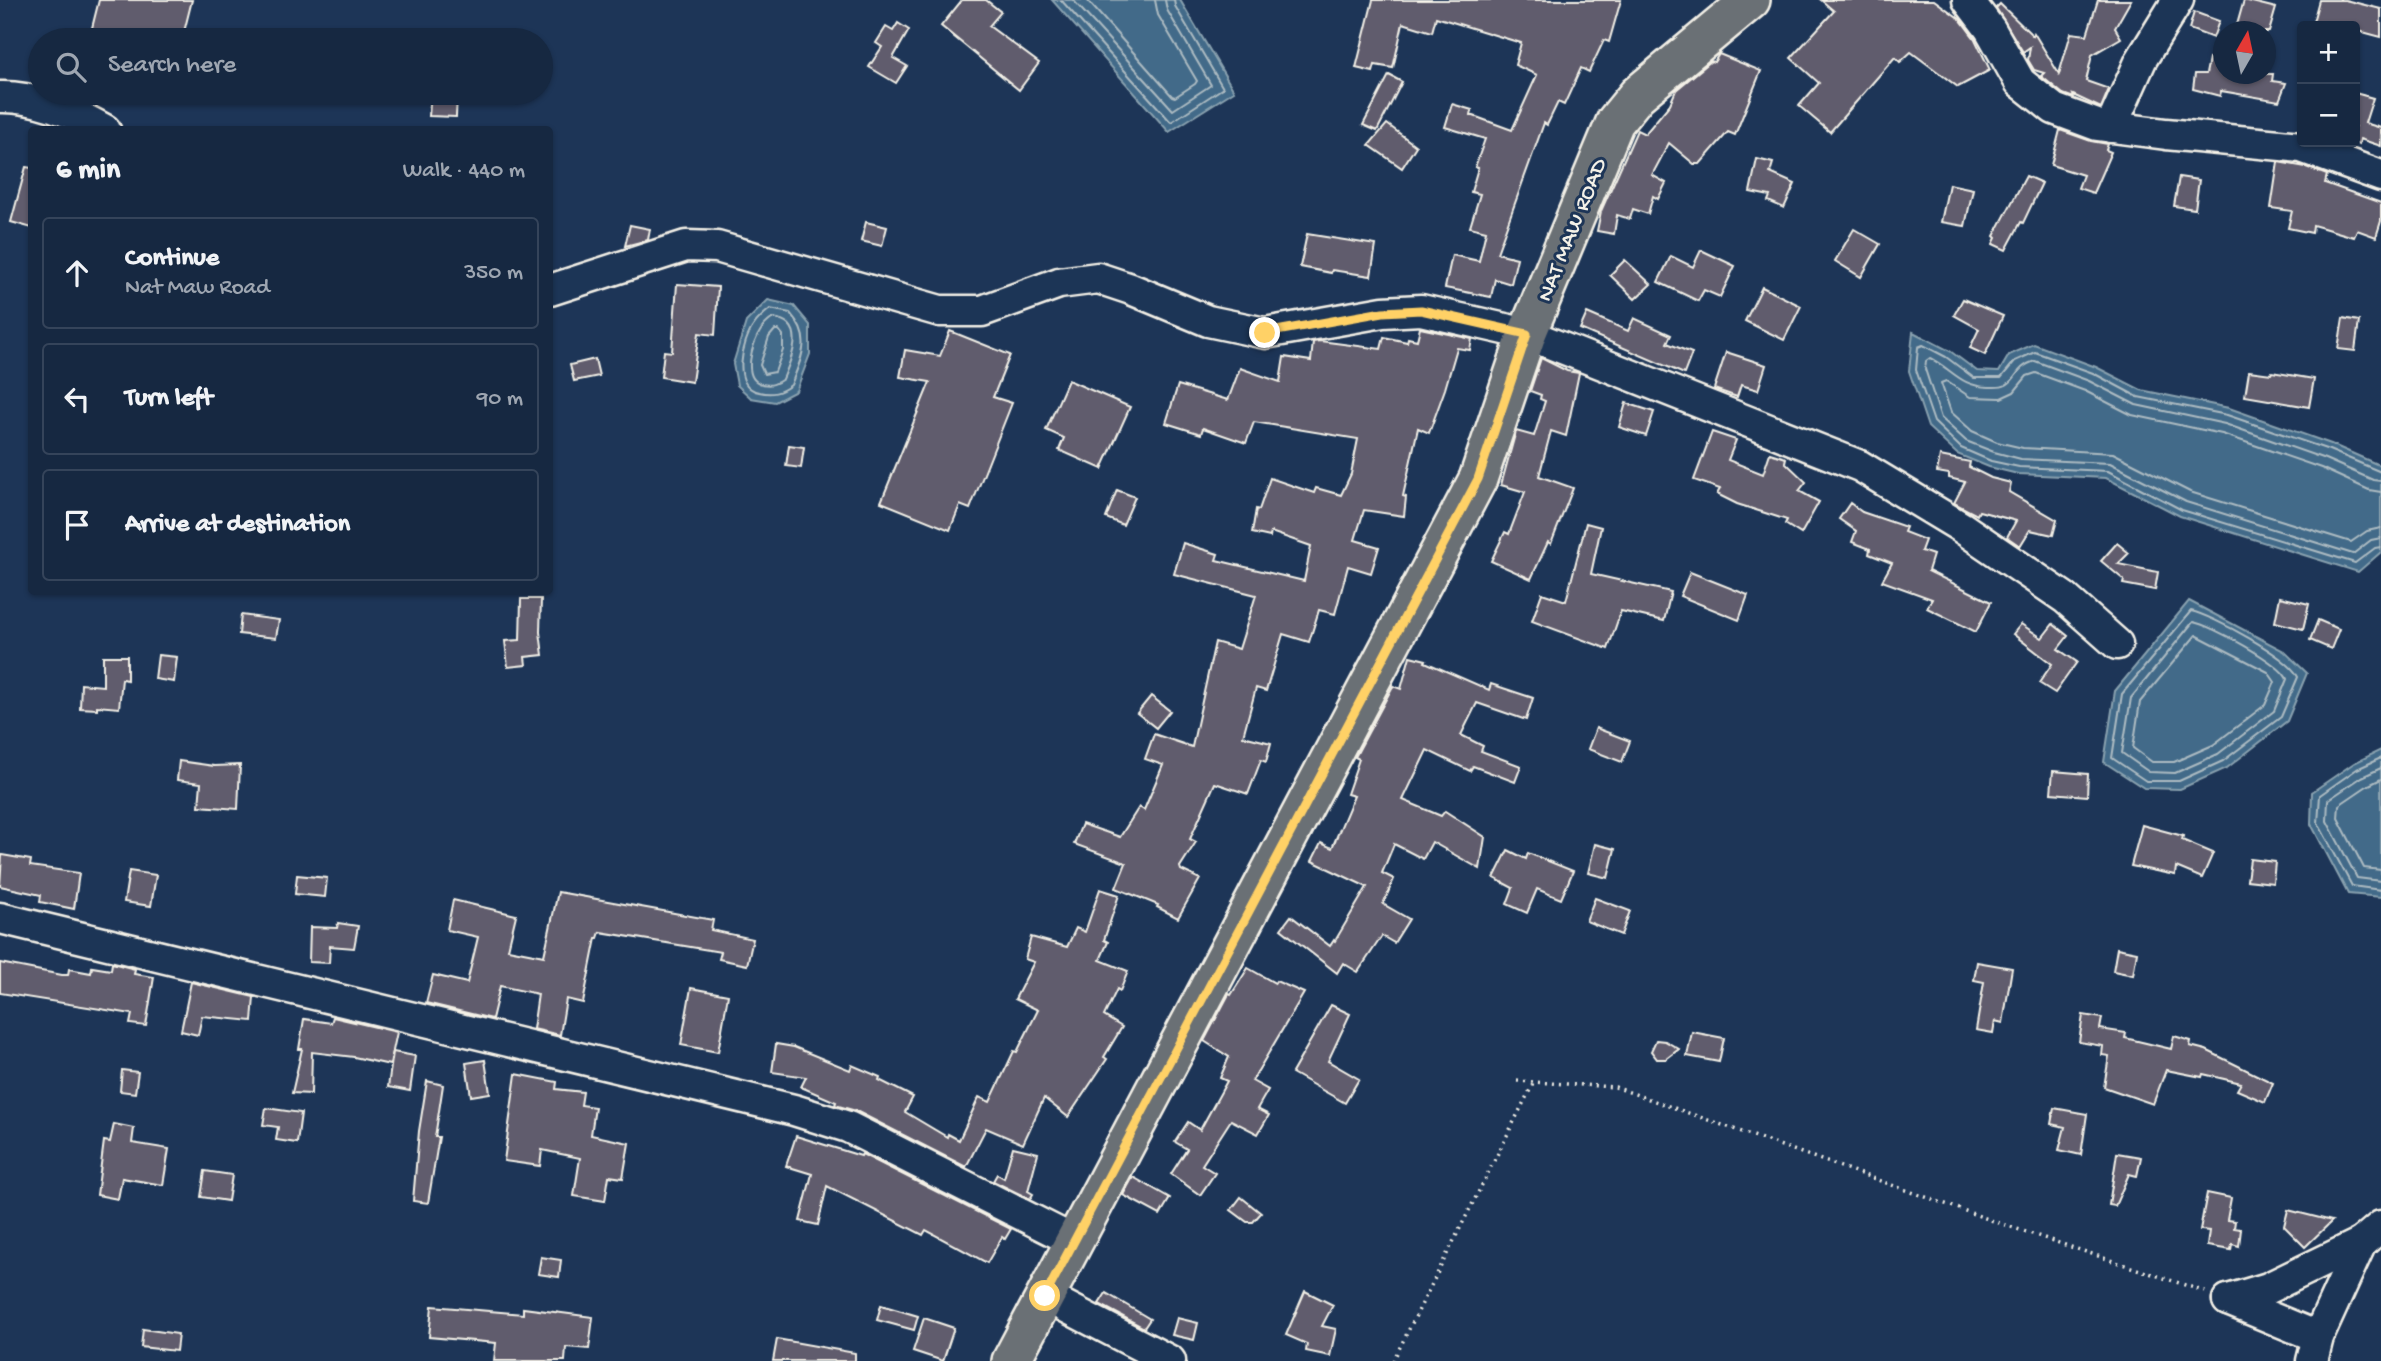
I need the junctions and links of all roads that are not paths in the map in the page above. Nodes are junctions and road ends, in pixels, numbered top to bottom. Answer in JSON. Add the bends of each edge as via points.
{"nodes":[{"id":1,"x":1751,"y":0,"type":"edge"},
{"id":2,"x":1968,"y":0,"type":"edge"},
{"id":3,"x":2178,"y":0,"type":"edge"},
{"id":4,"x":0,"y":97,"type":"edge"},
{"id":5,"x":28,"y":100,"type":"edge"},
{"id":6,"x":46,"y":105,"type":"edge"},
{"id":7,"x":98,"y":126,"type":"edge"},
{"id":8,"x":2111,"y":127,"type":"junction"},
{"id":9,"x":2381,"y":176,"type":"edge"},
{"id":10,"x":553,"y":289,"type":"edge"},
{"id":11,"x":1527,"y":334,"type":"junction"},
{"id":12,"x":2117,"y":644,"type":"dead end"},
{"id":13,"x":0,"y":918,"type":"edge"},
{"id":14,"x":2371,"y":1234,"type":"edge"},
{"id":15,"x":1074,"y":1241,"type":"junction"},
{"id":16,"x":1045,"y":1296,"type":"junction"},
{"id":17,"x":2315,"y":1349,"type":"edge"},
{"id":18,"x":1011,"y":1361,"type":"edge"},
{"id":19,"x":1170,"y":1361,"type":"edge"}],
"edges":[{"from":1,"to":11,"type":"main road","name":"NAT MAW ROAD","via":[[1637,95],[1615,122]]},
{"from":2,"to":8,"type":"street","via":[[2020,82],[2054,109]]},
{"from":3,"to":8,"type":"street","via":[[2141,60]]},
{"from":4,"to":5,"type":"street"},
{"from":6,"to":7,"type":"street","via":[[78,114]]},
{"from":8,"to":9,"type":"street","via":[[2301,147]]},
{"from":10,"to":11,"type":"street","via":[[686,246],[717,247],[940,311],[982,311],[1059,283],[1098,278],[1208,320],[1265,333],[1383,312],[1421,310]]},
{"from":11,"to":12,"type":"street","via":[[1860,466],[2065,598]]},
{"from":11,"to":15,"type":"main road","name":"NAT MAW ROAD","via":[[1478,479]]},
{"from":13,"to":15,"type":"street","via":[[821,1118],[848,1127]]},
{"from":14,"to":17,"type":"street"},
{"from":14,"to":17,"type":"street","via":[[2268,1288],[2228,1300]]},
{"from":15,"to":16,"type":"main road","name":"NAT MAW ROAD"},
{"from":16,"to":18,"type":"main road","name":"NAT MAW ROAD"},
{"from":16,"to":19,"type":"street"}]}
